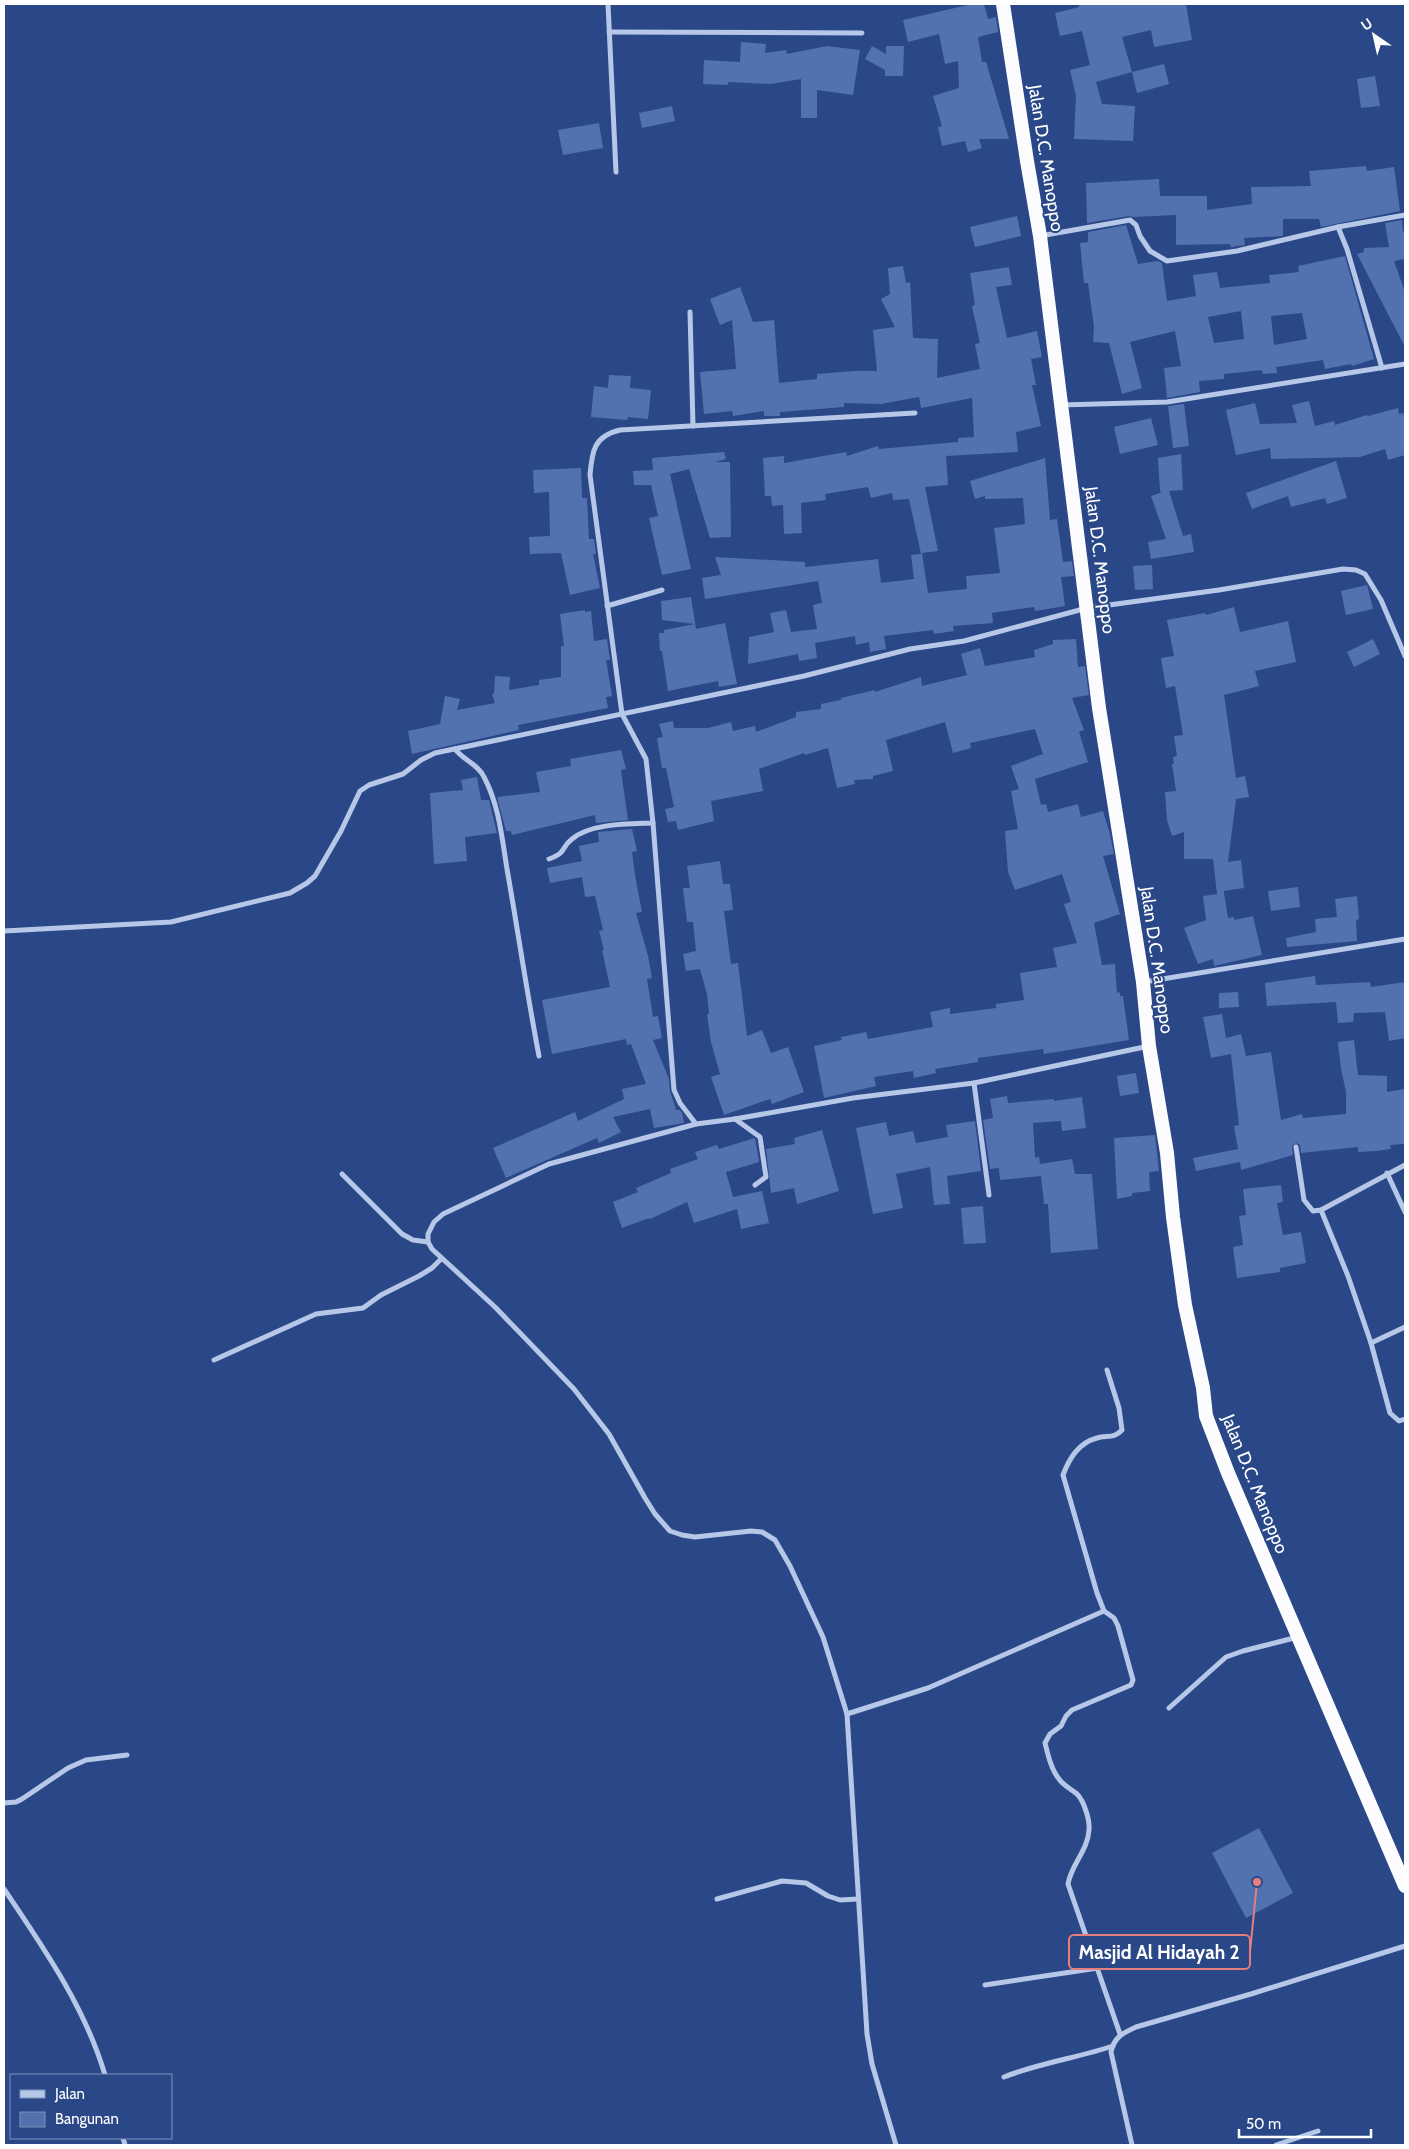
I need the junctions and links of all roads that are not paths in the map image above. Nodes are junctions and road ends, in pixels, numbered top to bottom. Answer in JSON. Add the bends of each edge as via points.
{"nodes":[{"id":1,"x":608,"y":4,"type":"edge"},
{"id":2,"x":1003,"y":4,"type":"edge"},
{"id":3,"x":610,"y":32,"type":"junction"},
{"id":4,"x":862,"y":33,"type":"dead end"},
{"id":5,"x":616,"y":172,"type":"dead end"},
{"id":6,"x":1405,"y":215,"type":"edge"},
{"id":7,"x":1338,"y":227,"type":"junction"},
{"id":8,"x":1040,"y":236,"type":"junction"},
{"id":9,"x":690,"y":312,"type":"dead end"},
{"id":10,"x":1405,"y":364,"type":"edge"},
{"id":11,"x":1382,"y":368,"type":"junction"},
{"id":12,"x":1061,"y":405,"type":"junction"},
{"id":13,"x":916,"y":413,"type":"dead end"},
{"id":14,"x":693,"y":426,"type":"junction"},
{"id":15,"x":662,"y":590,"type":"dead end"},
{"id":16,"x":607,"y":606,"type":"junction"},
{"id":17,"x":1087,"y":608,"type":"junction"},
{"id":18,"x":1405,"y":656,"type":"edge"},
{"id":19,"x":622,"y":714,"type":"junction"},
{"id":20,"x":455,"y":748,"type":"junction"},
{"id":21,"x":653,"y":823,"type":"junction"},
{"id":22,"x":549,"y":858,"type":"dead end"},
{"id":23,"x":4,"y":931,"type":"edge"},
{"id":24,"x":1405,"y":938,"type":"edge"},
{"id":25,"x":1143,"y":982,"type":"junction"},
{"id":26,"x":1150,"y":1046,"type":"junction"},
{"id":27,"x":539,"y":1056,"type":"dead end"},
{"id":28,"x":974,"y":1083,"type":"junction"},
{"id":29,"x":735,"y":1119,"type":"junction"},
{"id":30,"x":696,"y":1124,"type":"junction"},
{"id":31,"x":1296,"y":1147,"type":"dead end"},
{"id":32,"x":1405,"y":1165,"type":"edge"},
{"id":33,"x":1387,"y":1173,"type":"junction"},
{"id":34,"x":342,"y":1174,"type":"dead end"},
{"id":35,"x":755,"y":1185,"type":"dead end"},
{"id":36,"x":989,"y":1195,"type":"dead end"},
{"id":37,"x":1321,"y":1210,"type":"junction"},
{"id":38,"x":1405,"y":1212,"type":"edge"},
{"id":39,"x":428,"y":1242,"type":"junction"},
{"id":40,"x":440,"y":1258,"type":"junction"},
{"id":41,"x":1405,"y":1327,"type":"edge"},
{"id":42,"x":1371,"y":1343,"type":"junction"},
{"id":43,"x":214,"y":1360,"type":"dead end"},
{"id":44,"x":1107,"y":1370,"type":"dead end"},
{"id":45,"x":1405,"y":1419,"type":"edge"},
{"id":46,"x":1104,"y":1611,"type":"junction"},
{"id":47,"x":1298,"y":1637,"type":"junction"},
{"id":48,"x":1170,"y":1708,"type":"dead end"},
{"id":49,"x":847,"y":1714,"type":"junction"},
{"id":50,"x":127,"y":1755,"type":"dead end"},
{"id":51,"x":4,"y":1804,"type":"edge"},
{"id":52,"x":1405,"y":1886,"type":"edge"},
{"id":53,"x":4,"y":1889,"type":"edge"},
{"id":54,"x":717,"y":1899,"type":"dead end"},
{"id":55,"x":858,"y":1899,"type":"junction"},
{"id":56,"x":1405,"y":1946,"type":"edge"},
{"id":57,"x":1098,"y":1968,"type":"junction"},
{"id":58,"x":984,"y":1985,"type":"dead end"},
{"id":59,"x":1120,"y":2034,"type":"junction"},
{"id":60,"x":1112,"y":2046,"type":"junction"},
{"id":61,"x":105,"y":2074,"type":"edge"},
{"id":62,"x":1004,"y":2077,"type":"dead end"},
{"id":63,"x":1318,"y":2131,"type":"dead end"},
{"id":64,"x":896,"y":2145,"type":"edge"},
{"id":65,"x":1132,"y":2145,"type":"edge"},
{"id":66,"x":1276,"y":2145,"type":"edge"}],
"edges":[{"from":1,"to":3,"type":"street"},
{"from":2,"to":8,"type":"highway","name":"Jalan D.C. Manoppo"},
{"from":3,"to":4,"type":"street"},
{"from":3,"to":5,"type":"street"},
{"from":6,"to":7,"type":"street"},
{"from":7,"to":8,"type":"street","via":[[1237,251],[1168,261],[1150,251],[1130,220]]},
{"from":7,"to":11,"type":"street"},
{"from":8,"to":12,"type":"highway","name":"Jalan D.C. Manoppo"},
{"from":9,"to":14,"type":"street"},
{"from":10,"to":11,"type":"street"},
{"from":11,"to":12,"type":"street","via":[[1167,402]]},
{"from":12,"to":17,"type":"highway","name":"Jalan D.C. Manoppo"},
{"from":13,"to":14,"type":"street"},
{"from":14,"to":16,"type":"street","via":[[620,430],[610,432],[596,444],[590,475]]},
{"from":15,"to":16,"type":"street"},
{"from":16,"to":19,"type":"street"},
{"from":17,"to":18,"type":"street","via":[[1307,574],[1356,570],[1365,574],[1373,585]]},
{"from":17,"to":19,"type":"street","via":[[964,641]]},
{"from":17,"to":25,"type":"highway","name":"Jalan D.C. Manoppo","via":[[1099,708]]},
{"from":19,"to":20,"type":"street"},
{"from":19,"to":21,"type":"street","via":[[646,759]]},
{"from":20,"to":23,"type":"street","via":[[429,755],[403,774],[360,791],[315,876],[290,893],[171,922]]},
{"from":20,"to":27,"type":"street","via":[[464,760],[470,761],[483,774],[495,800]]},
{"from":21,"to":22,"type":"street","via":[[604,826],[571,839],[561,854]]},
{"from":21,"to":30,"type":"street","via":[[674,1090]]},
{"from":24,"to":25,"type":"street"},
{"from":25,"to":26,"type":"highway","name":"Jalan D.C. Manoppo"},
{"from":26,"to":28,"type":"street"},
{"from":26,"to":47,"type":"highway","name":"Jalan D.C. Manoppo","via":[[1167,1153],[1185,1305],[1204,1388],[1206,1416]]},
{"from":28,"to":29,"type":"street","via":[[853,1098]]},
{"from":28,"to":36,"type":"street"},
{"from":29,"to":30,"type":"street"},
{"from":29,"to":35,"type":"street","via":[[760,1137],[766,1177]]},
{"from":30,"to":39,"type":"street","via":[[549,1164],[443,1214],[434,1222]]},
{"from":31,"to":37,"type":"street","via":[[1304,1200],[1313,1211]]},
{"from":32,"to":33,"type":"street"},
{"from":33,"to":37,"type":"street"},
{"from":33,"to":38,"type":"street"},
{"from":34,"to":39,"type":"street","via":[[402,1234]]},
{"from":37,"to":42,"type":"street"},
{"from":39,"to":40,"type":"street"},
{"from":40,"to":43,"type":"street","via":[[432,1268],[381,1295],[364,1308],[316,1314]]},
{"from":40,"to":49,"type":"street","via":[[496,1307],[574,1389],[609,1434],[655,1514],[670,1530],[695,1537],[762,1532],[775,1540],[823,1637]]},
{"from":41,"to":42,"type":"street"},
{"from":42,"to":45,"type":"street","via":[[1390,1413],[1398,1421]]},
{"from":44,"to":46,"type":"street","via":[[1122,1430],[1114,1437],[1095,1438],[1080,1447],[1072,1455],[1063,1475]]},
{"from":46,"to":49,"type":"street","via":[[928,1688]]},
{"from":46,"to":57,"type":"street","via":[[1114,1618],[1118,1626],[1133,1680],[1131,1685],[1068,1713],[1045,1743],[1059,1780],[1079,1796],[1087,1818],[1089,1831],[1085,1845],[1070,1873],[1068,1884]]},
{"from":47,"to":48,"type":"street","via":[[1226,1657]]},
{"from":47,"to":52,"type":"highway","name":"Jalan D.C. Manoppo"},
{"from":49,"to":55,"type":"street"},
{"from":50,"to":51,"type":"street","via":[[86,1760],[68,1768],[22,1799]]},
{"from":53,"to":61,"type":"street","via":[[69,1992],[87,2026]]},
{"from":54,"to":55,"type":"street","via":[[782,1881],[806,1883],[840,1900]]},
{"from":55,"to":64,"type":"street","via":[[870,2053]]},
{"from":56,"to":59,"type":"street"},
{"from":57,"to":58,"type":"street"},
{"from":57,"to":59,"type":"street"},
{"from":59,"to":60,"type":"street"},
{"from":60,"to":62,"type":"street"},
{"from":60,"to":65,"type":"street"},
{"from":63,"to":66,"type":"street"}]}
